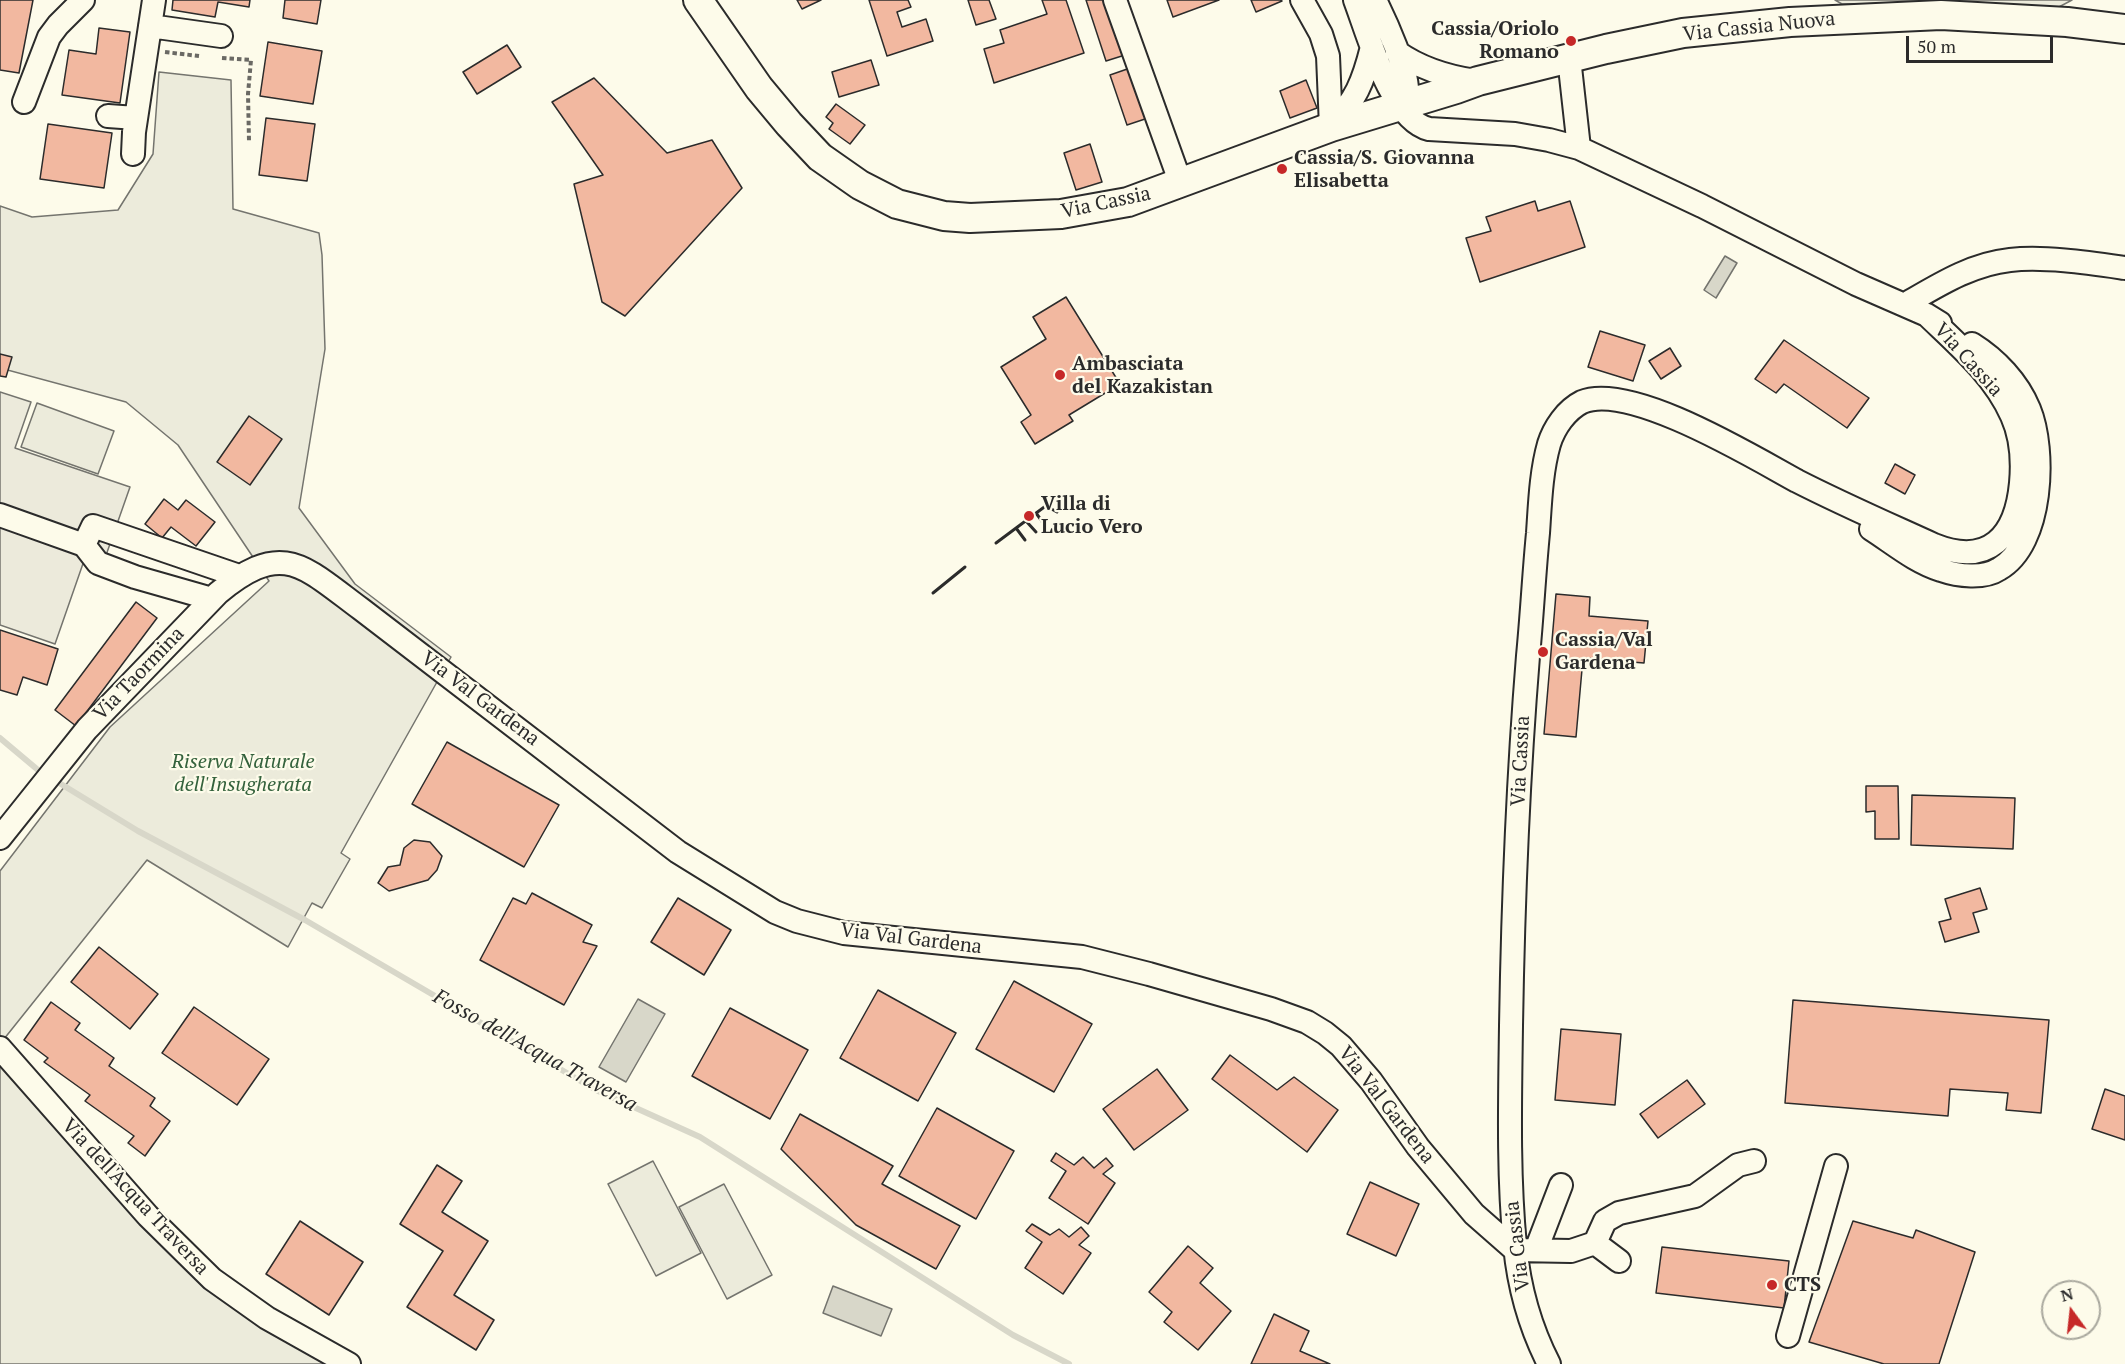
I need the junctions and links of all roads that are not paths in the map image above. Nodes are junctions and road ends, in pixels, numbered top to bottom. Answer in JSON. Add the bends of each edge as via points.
{"nodes":[{"id":1,"x":83,"y":0,"type":"edge"},
{"id":2,"x":154,"y":0,"type":"edge"},
{"id":3,"x":698,"y":0,"type":"edge"},
{"id":4,"x":1115,"y":0,"type":"edge"},
{"id":5,"x":1302,"y":0,"type":"edge"},
{"id":6,"x":1355,"y":0,"type":"edge"},
{"id":7,"x":1375,"y":0,"type":"edge"},
{"id":8,"x":150,"y":26,"type":"junction"},
{"id":9,"x":2125,"y":29,"type":"edge"},
{"id":10,"x":219,"y":47,"type":"road end"},
{"id":11,"x":1372,"y":47,"type":"junction"},
{"id":12,"x":1397,"y":52,"type":"junction"},
{"id":13,"x":1569,"y":58,"type":"junction"},
{"id":14,"x":1478,"y":81,"type":"junction"},
{"id":15,"x":24,"y":102,"type":"dead end"},
{"id":16,"x":1401,"y":105,"type":"junction"},
{"id":17,"x":108,"y":116,"type":"dead end"},
{"id":18,"x":136,"y":118,"type":"junction"},
{"id":19,"x":1331,"y":127,"type":"junction"},
{"id":20,"x":1579,"y":148,"type":"junction"},
{"id":21,"x":133,"y":154,"type":"dead end"},
{"id":22,"x":1181,"y":184,"type":"junction"},
{"id":23,"x":2125,"y":268,"type":"edge"},
{"id":24,"x":1904,"y":305,"type":"junction"},
{"id":25,"x":0,"y":515,"type":"edge"},
{"id":26,"x":84,"y":545,"type":"junction"},
{"id":27,"x":310,"y":570,"type":"joint"},
{"id":28,"x":239,"y":576,"type":"junction"},
{"id":29,"x":212,"y":599,"type":"junction"},
{"id":30,"x":0,"y":838,"type":"edge"},
{"id":31,"x":0,"y":1048,"type":"edge"},
{"id":32,"x":1754,"y":1161,"type":"dead end"},
{"id":33,"x":1836,"y":1166,"type":"dead end"},
{"id":34,"x":1561,"y":1185,"type":"dead end"},
{"id":35,"x":1595,"y":1243,"type":"junction"},
{"id":36,"x":1526,"y":1250,"type":"junction"},
{"id":37,"x":1619,"y":1261,"type":"dead end"},
{"id":38,"x":1788,"y":1336,"type":"dead end"},
{"id":39,"x":349,"y":1364,"type":"edge"},
{"id":40,"x":1549,"y":1364,"type":"edge"}],
"edges":[{"from":1,"to":15,"type":"street","via":[[49,38]]},
{"from":2,"to":8,"type":"street"},
{"from":3,"to":22,"type":"main road","name":"Via Cassia","via":[[759,88],[811,148],[860,185],[897,204],[956,217],[1047,216],[1115,205]]},
{"from":4,"to":22,"type":"street"},
{"from":5,"to":19,"type":"street","via":[[1328,56]]},
{"from":6,"to":11,"type":"street"},
{"from":7,"to":12,"type":"street"},
{"from":8,"to":10,"type":"street"},
{"from":8,"to":18,"type":"street"},
{"from":9,"to":13,"type":"main road","name":"Via Cassia Nuova","via":[[1974,16],[1868,17],[1683,33]]},
{"from":11,"to":16,"type":"street","via":[[1387,84]]},
{"from":11,"to":19,"type":"street","via":[[1355,97]]},
{"from":12,"to":14,"type":"street","via":[[1434,72]]},
{"from":12,"to":16,"type":"street","via":[[1407,88]]},
{"from":13,"to":14,"type":"main road","name":"Via Cassia Nuova"},
{"from":13,"to":20,"type":"street"},
{"from":14,"to":16,"type":"main road","name":"Via Cassia Nuova"},
{"from":16,"to":19,"type":"main road","name":"Via Cassia"},
{"from":16,"to":20,"type":"street","name":"Via Cassia","via":[[1413,121],[1425,128],[1515,134]]},
{"from":17,"to":18,"type":"street"},
{"from":18,"to":21,"type":"street"},
{"from":19,"to":22,"type":"main road","name":"Via Cassia"},
{"from":20,"to":24,"type":"street","name":"Via Cassia"},
{"from":23,"to":24,"type":"street","via":[[2009,260],[1944,282]]},
{"from":24,"to":36,"type":"street","name":"Via Cassia","via":[[1927,315],[1998,364],[2017,386],[2028,408],[2039,467],[2035,506],[2017,553],[1992,573],[1941,570],[1799,482],[1679,421],[1629,402],[1592,399],[1576,406],[1551,439],[1540,507],[1514,889],[1511,1200]]},
{"from":25,"to":26,"type":"street"},
{"from":26,"to":28,"type":"street","via":[[93,526]]},
{"from":26,"to":29,"type":"street","via":[[98,563]]},
{"from":27,"to":28,"type":"street","name":"Via Taormina","via":[[295,564],[267,563]]},
{"from":27,"to":36,"type":"street","name":"Via Val Gardena","via":[[678,852],[775,912],[844,933],[1082,957],[1307,1022],[1341,1046],[1474,1214]]},
{"from":28,"to":29,"type":"street","name":"Via Taormina"},
{"from":29,"to":30,"type":"street","name":"Via Taormina","via":[[87,729]]},
{"from":31,"to":39,"type":"street","name":"Via dell'Acqua Traversa","via":[[148,1216],[212,1279],[267,1318]]},
{"from":32,"to":35,"type":"street","via":[[1738,1165],[1695,1196],[1619,1213],[1605,1221]]},
{"from":33,"to":38,"type":"street"},
{"from":34,"to":36,"type":"street"},
{"from":35,"to":36,"type":"street","via":[[1570,1251]]},
{"from":35,"to":37,"type":"street"},
{"from":36,"to":40,"type":"street","name":"Via Cassia","via":[[1522,1295]]}]}
